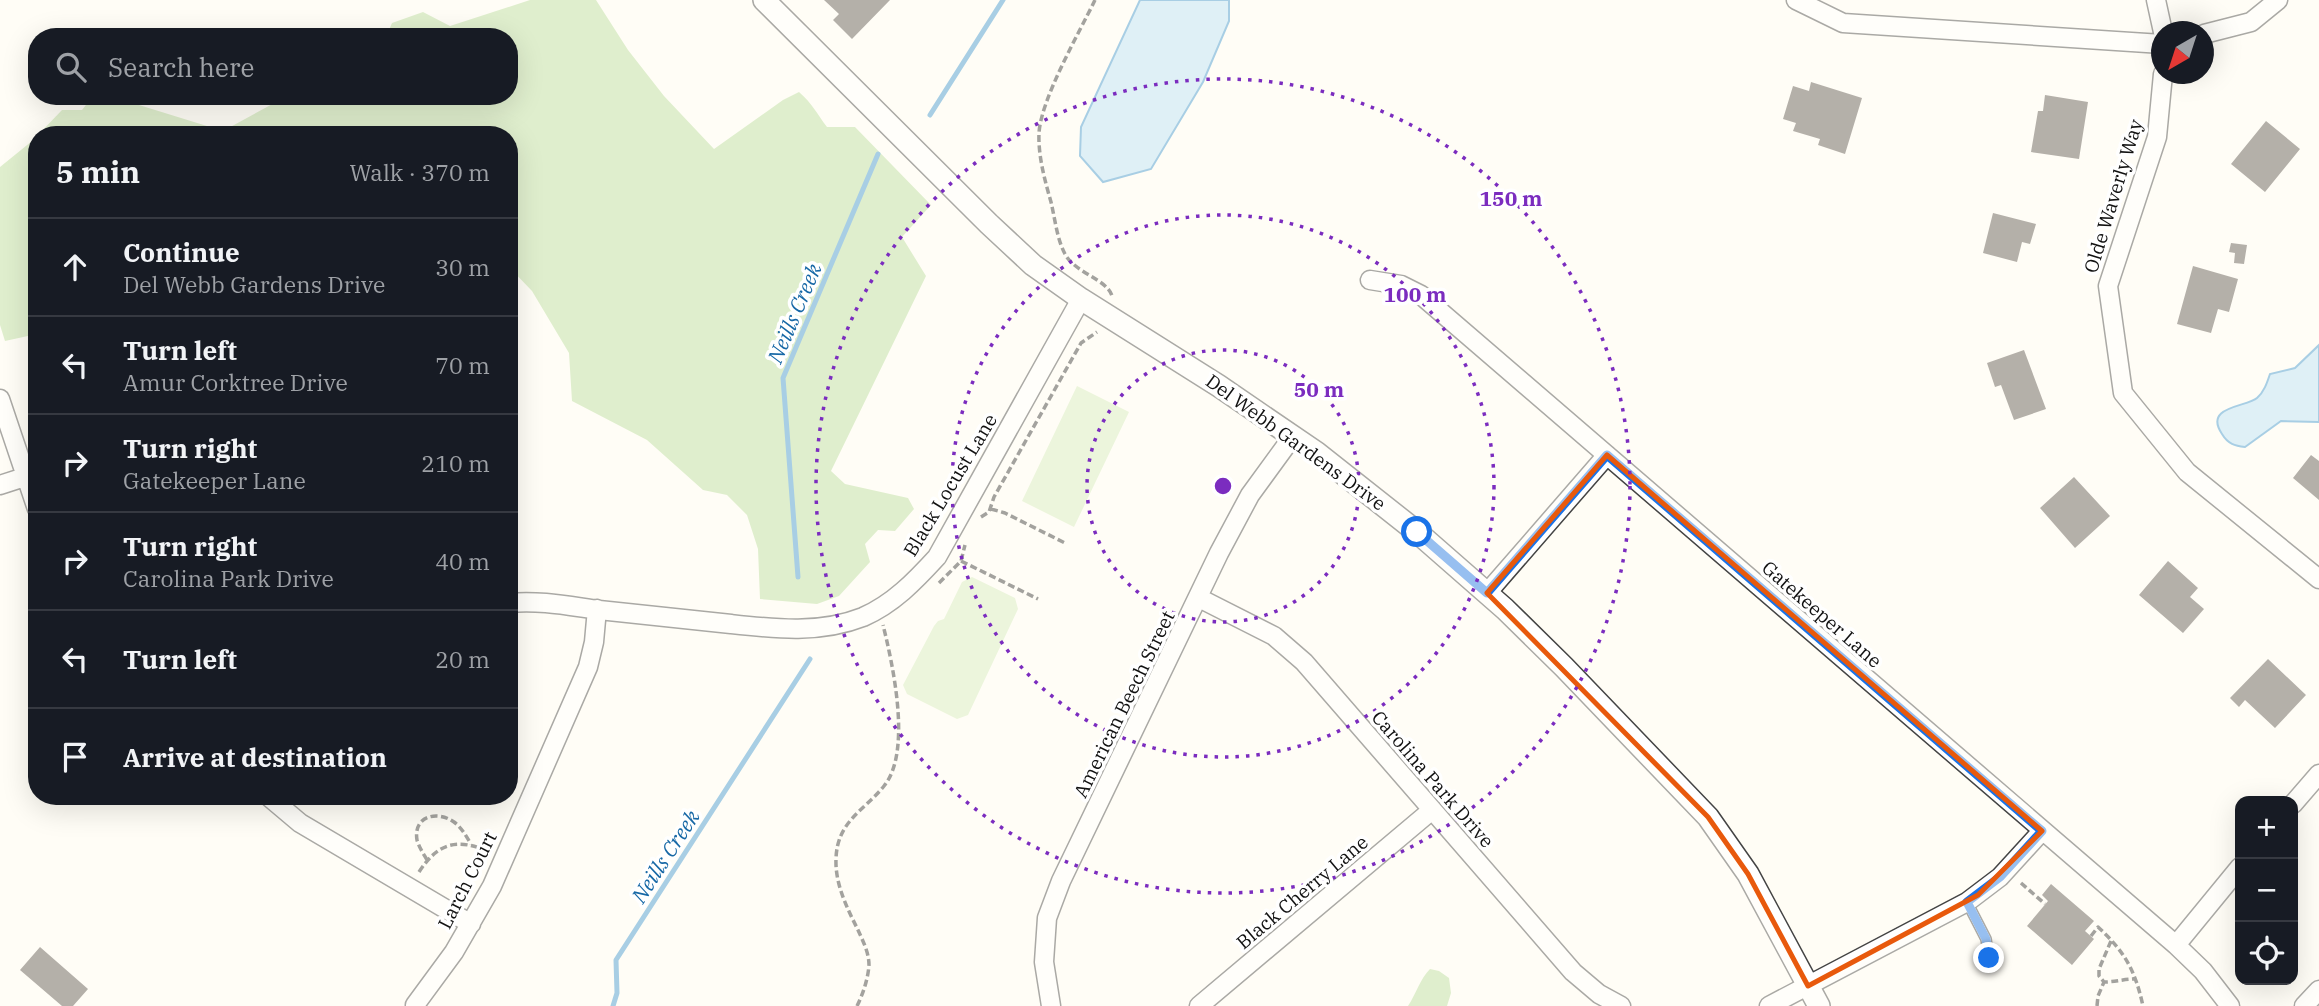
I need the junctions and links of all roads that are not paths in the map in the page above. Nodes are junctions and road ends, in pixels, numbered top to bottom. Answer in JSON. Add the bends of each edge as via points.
{"nodes":[{"id":1,"x":764,"y":0,"type":"edge"},
{"id":2,"x":1796,"y":0,"type":"edge"},
{"id":3,"x":2156,"y":0,"type":"edge"},
{"id":4,"x":2277,"y":0,"type":"edge"},
{"id":5,"x":2161,"y":21,"type":"edge"},
{"id":6,"x":2214,"y":31,"type":"edge"},
{"id":7,"x":2151,"y":43,"type":"edge"},
{"id":8,"x":2162,"y":84,"type":"edge"},
{"id":9,"x":1370,"y":280,"type":"dead end"},
{"id":10,"x":1081,"y":299,"type":"junction"},
{"id":11,"x":0,"y":400,"type":"edge"},
{"id":12,"x":1293,"y":436,"type":"junction"},
{"id":13,"x":1607,"y":455,"type":"junction"},
{"id":14,"x":28,"y":468,"type":"edge"},
{"id":15,"x":28,"y":476,"type":"edge"},
{"id":16,"x":0,"y":485,"type":"edge"},
{"id":17,"x":2319,"y":579,"type":"edge"},
{"id":18,"x":1487,"y":593,"type":"junction"},
{"id":19,"x":1199,"y":598,"type":"junction"},
{"id":20,"x":518,"y":602,"type":"edge"},
{"id":21,"x":597,"y":609,"type":"junction"},
{"id":22,"x":2319,"y":774,"type":"edge"},
{"id":23,"x":2298,"y":798,"type":"edge"},
{"id":24,"x":279,"y":805,"type":"edge"},
{"id":25,"x":1432,"y":810,"type":"junction"},
{"id":26,"x":2042,"y":831,"type":"junction"},
{"id":27,"x":2235,"y":873,"type":"edge"},
{"id":28,"x":1967,"y":902,"type":"junction"},
{"id":29,"x":471,"y":924,"type":"junction"},
{"id":30,"x":2176,"y":945,"type":"junction"},
{"id":31,"x":1989,"y":958,"type":"dead end"},
{"id":32,"x":1808,"y":986,"type":"junction"},
{"id":33,"x":2319,"y":990,"type":"edge"},
{"id":34,"x":415,"y":1005,"type":"edge"},
{"id":35,"x":1051,"y":1006,"type":"edge"},
{"id":36,"x":1199,"y":1006,"type":"edge"},
{"id":37,"x":1620,"y":1006,"type":"edge"},
{"id":38,"x":1769,"y":1006,"type":"edge"},
{"id":39,"x":1819,"y":1006,"type":"edge"},
{"id":40,"x":2230,"y":1006,"type":"edge"},
{"id":41,"x":2304,"y":1006,"type":"edge"}],
"edges":[{"from":1,"to":10,"type":"street","name":"Del Webb Gardens Drive","via":[[1019,253]]},
{"from":2,"to":7,"type":"street","via":[[1843,23]]},
{"from":3,"to":5,"type":"street"},
{"from":4,"to":6,"type":"street","via":[[2251,22]]},
{"from":8,"to":17,"type":"street","name":"Olde Waverly Way","via":[[2157,137],[2108,286],[2123,393],[2187,472]]},
{"from":9,"to":13,"type":"street","name":"Gatekeeper Lane","via":[[1401,285],[1421,295]]},
{"from":10,"to":12,"type":"street","name":"Del Webb Gardens Drive"},
{"from":10,"to":21,"type":"street","name":"Black Locust Lane","via":[[937,557],[893,600],[837,625],[795,630]]},
{"from":11,"to":14,"type":"street"},
{"from":12,"to":18,"type":"street","name":"Del Webb Gardens Drive"},
{"from":12,"to":19,"type":"street","name":"American Beech Street","via":[[1250,495]]},
{"from":13,"to":18,"type":"street"},
{"from":13,"to":26,"type":"street","name":"Gatekeeper Lane"},
{"from":15,"to":16,"type":"street"},
{"from":18,"to":32,"type":"street","name":"Del Webb Gardens Drive","via":[[1708,817],[1748,874]]},
{"from":19,"to":25,"type":"street","name":"Carolina Park Drive","via":[[1274,636],[1304,662]]},
{"from":19,"to":35,"type":"street","name":"American Beech Street","via":[[1047,918],[1044,962]]},
{"from":20,"to":21,"type":"street","name":"Black Locust Lane"},
{"from":21,"to":29,"type":"street","name":"Larch Court","via":[[588,667]]},
{"from":22,"to":23,"type":"street"},
{"from":24,"to":29,"type":"street"},
{"from":25,"to":36,"type":"street","name":"Black Cherry Lane"},
{"from":25,"to":37,"type":"street","name":"Carolina Park Drive","via":[[1573,972]]},
{"from":26,"to":28,"type":"street","via":[[2000,877]]},
{"from":26,"to":30,"type":"street","name":"Gatekeeper Lane"},
{"from":27,"to":30,"type":"street"},
{"from":28,"to":31,"type":"lane","via":[[1986,939]]},
{"from":28,"to":32,"type":"street"},
{"from":29,"to":34,"type":"street","name":"Larch Court"},
{"from":30,"to":40,"type":"street","name":"Gatekeeper Lane"},
{"from":32,"to":38,"type":"street"},
{"from":32,"to":39,"type":"street","name":"Del Webb Gardens Drive"},
{"from":33,"to":41,"type":"street"}]}
